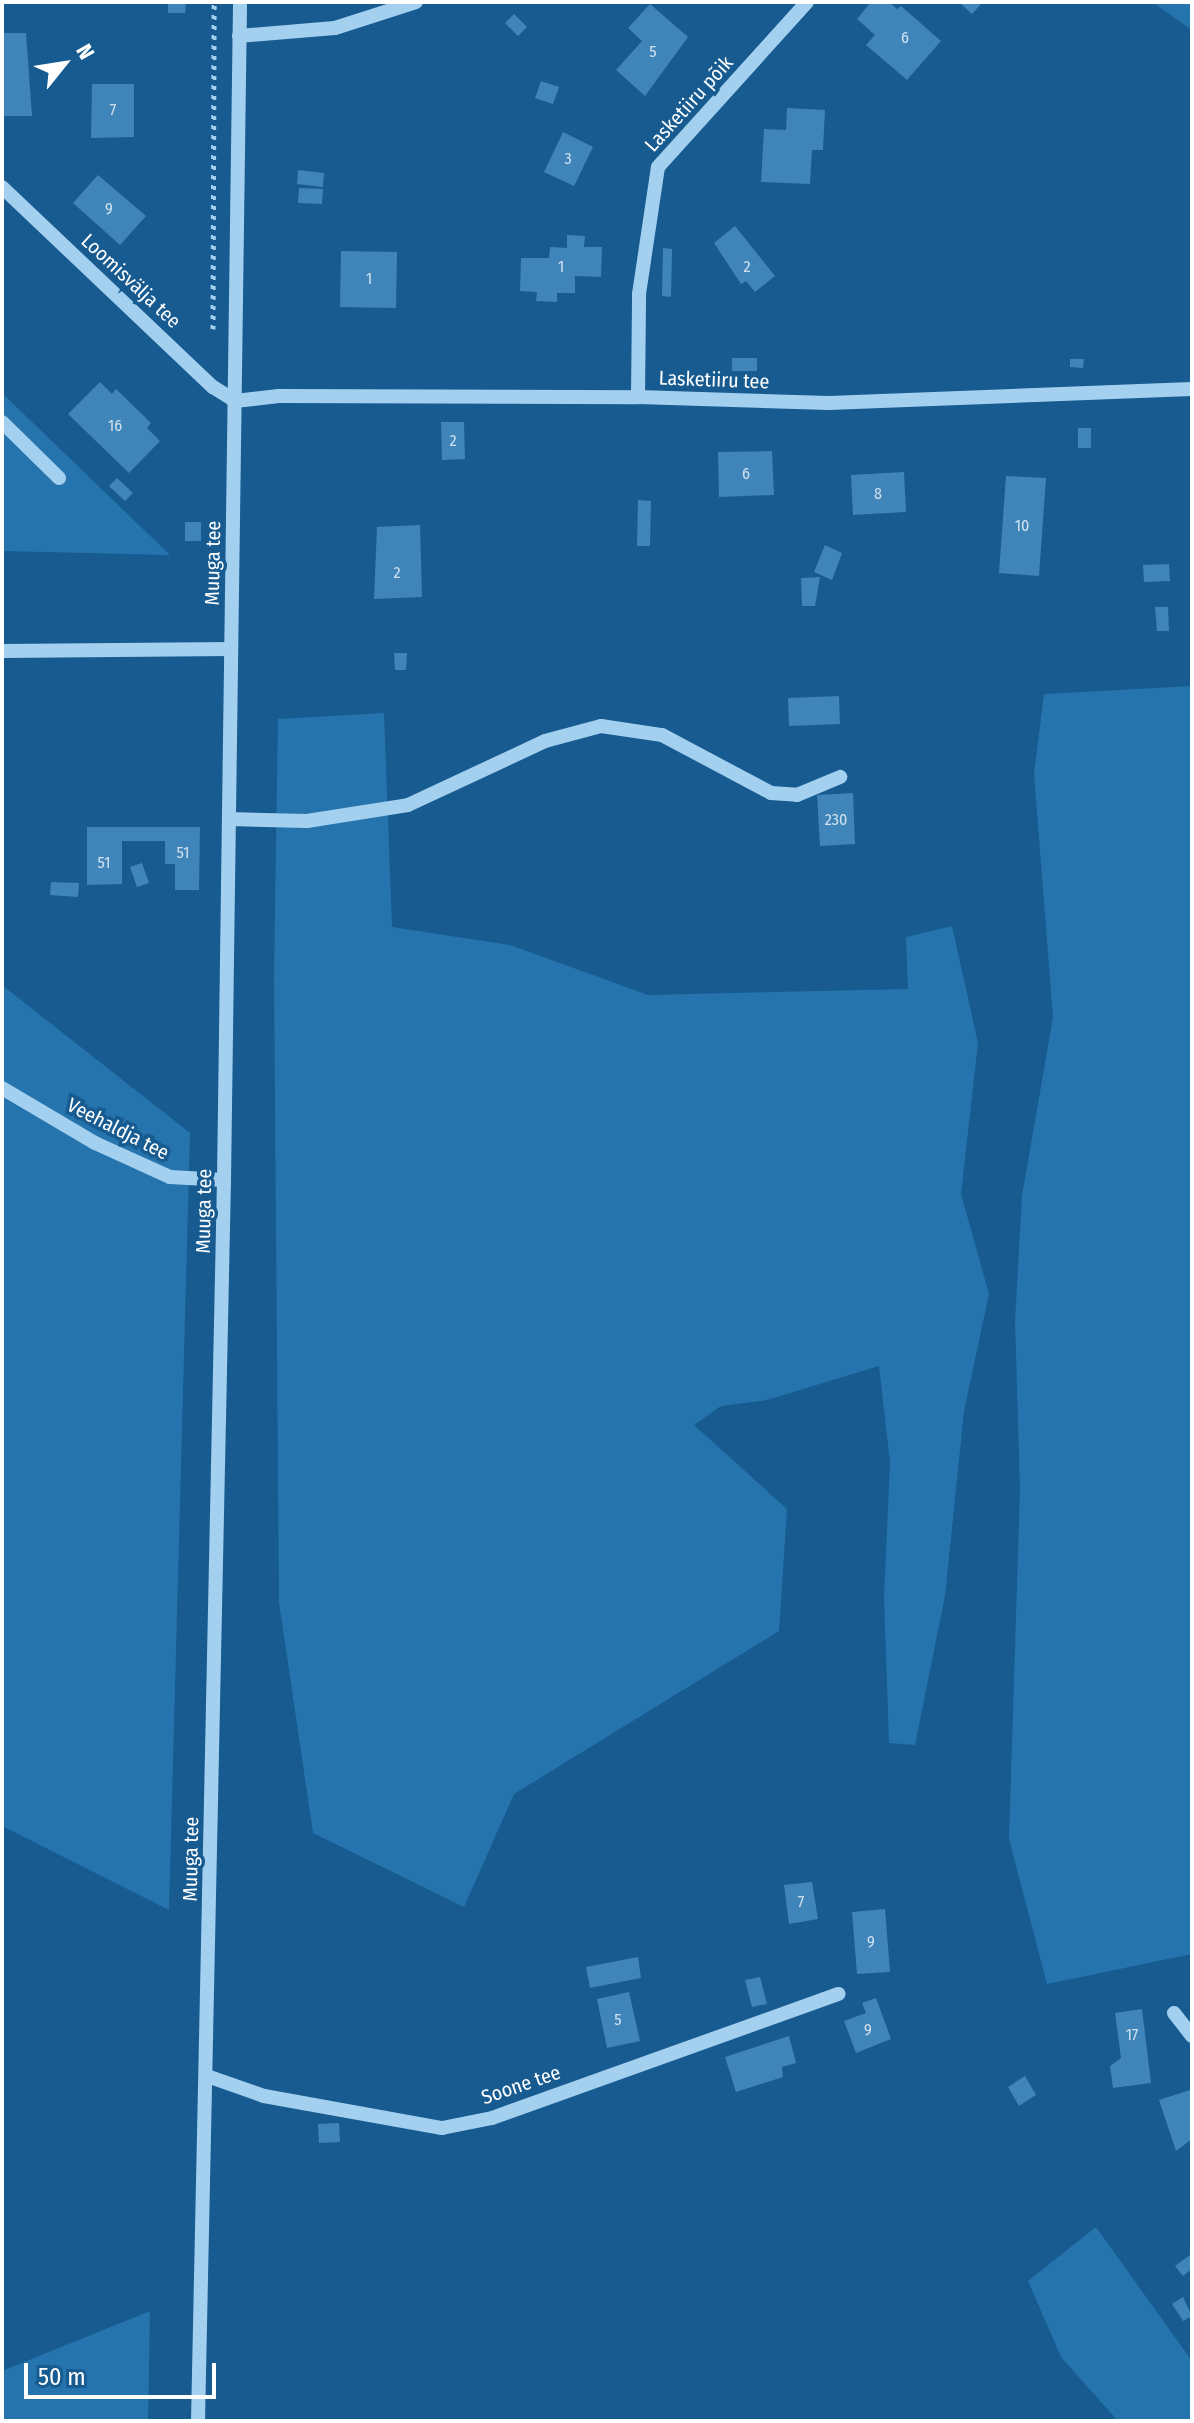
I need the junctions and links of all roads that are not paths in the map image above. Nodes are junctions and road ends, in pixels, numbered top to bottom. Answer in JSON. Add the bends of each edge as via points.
{"nodes":[{"id":1,"x":240,"y":2,"type":"edge"},
{"id":2,"x":416,"y":2,"type":"edge"},
{"id":3,"x":807,"y":2,"type":"edge"},
{"id":4,"x":239,"y":36,"type":"junction"},
{"id":5,"x":2,"y":187,"type":"edge"},
{"id":6,"x":1192,"y":389,"type":"edge"},
{"id":7,"x":638,"y":397,"type":"junction"},
{"id":8,"x":235,"y":401,"type":"junction"},
{"id":9,"x":2,"y":422,"type":"edge"},
{"id":10,"x":59,"y":478,"type":"dead end"},
{"id":11,"x":231,"y":649,"type":"junction"},
{"id":12,"x":2,"y":651,"type":"edge"},
{"id":13,"x":840,"y":777,"type":"dead end"},
{"id":14,"x":229,"y":819,"type":"junction"},
{"id":15,"x":2,"y":1088,"type":"edge"},
{"id":16,"x":224,"y":1180,"type":"junction"},
{"id":17,"x":839,"y":1994,"type":"dead end"},
{"id":18,"x":1174,"y":2013,"type":"dead end"},
{"id":19,"x":1192,"y":2036,"type":"edge"},
{"id":20,"x":207,"y":2076,"type":"junction"},
{"id":21,"x":198,"y":2421,"type":"edge"}],
"edges":[{"from":1,"to":4,"type":"street","name":"Muuga tee"},
{"from":2,"to":4,"type":"street","via":[[335,28]]},
{"from":3,"to":7,"type":"street","name":"Lasketiiru põik","via":[[658,167],[639,294]]},
{"from":4,"to":8,"type":"street","name":"Muuga tee"},
{"from":5,"to":8,"type":"street","name":"Loomisvälja tee","via":[[213,387]]},
{"from":6,"to":7,"type":"street","name":"Lasketiiru tee","via":[[829,403]]},
{"from":7,"to":8,"type":"street","name":"Lasketiiru tee","via":[[279,396]]},
{"from":8,"to":11,"type":"street","name":"Muuga tee"},
{"from":9,"to":10,"type":"street"},
{"from":11,"to":12,"type":"street"},
{"from":11,"to":14,"type":"street","name":"Muuga tee"},
{"from":13,"to":14,"type":"street","via":[[797,795],[771,793],[662,735],[601,726],[545,741],[408,805],[307,821]]},
{"from":14,"to":16,"type":"street","name":"Muuga tee"},
{"from":15,"to":16,"type":"street","name":"Veehaldja tee","via":[[95,1143],[170,1177]]},
{"from":16,"to":20,"type":"street","name":"Muuga tee"},
{"from":17,"to":20,"type":"street","name":"Soone tee","via":[[492,2118],[442,2128],[264,2096]]},
{"from":18,"to":19,"type":"street"},
{"from":20,"to":21,"type":"street","name":"Muuga tee"}]}
